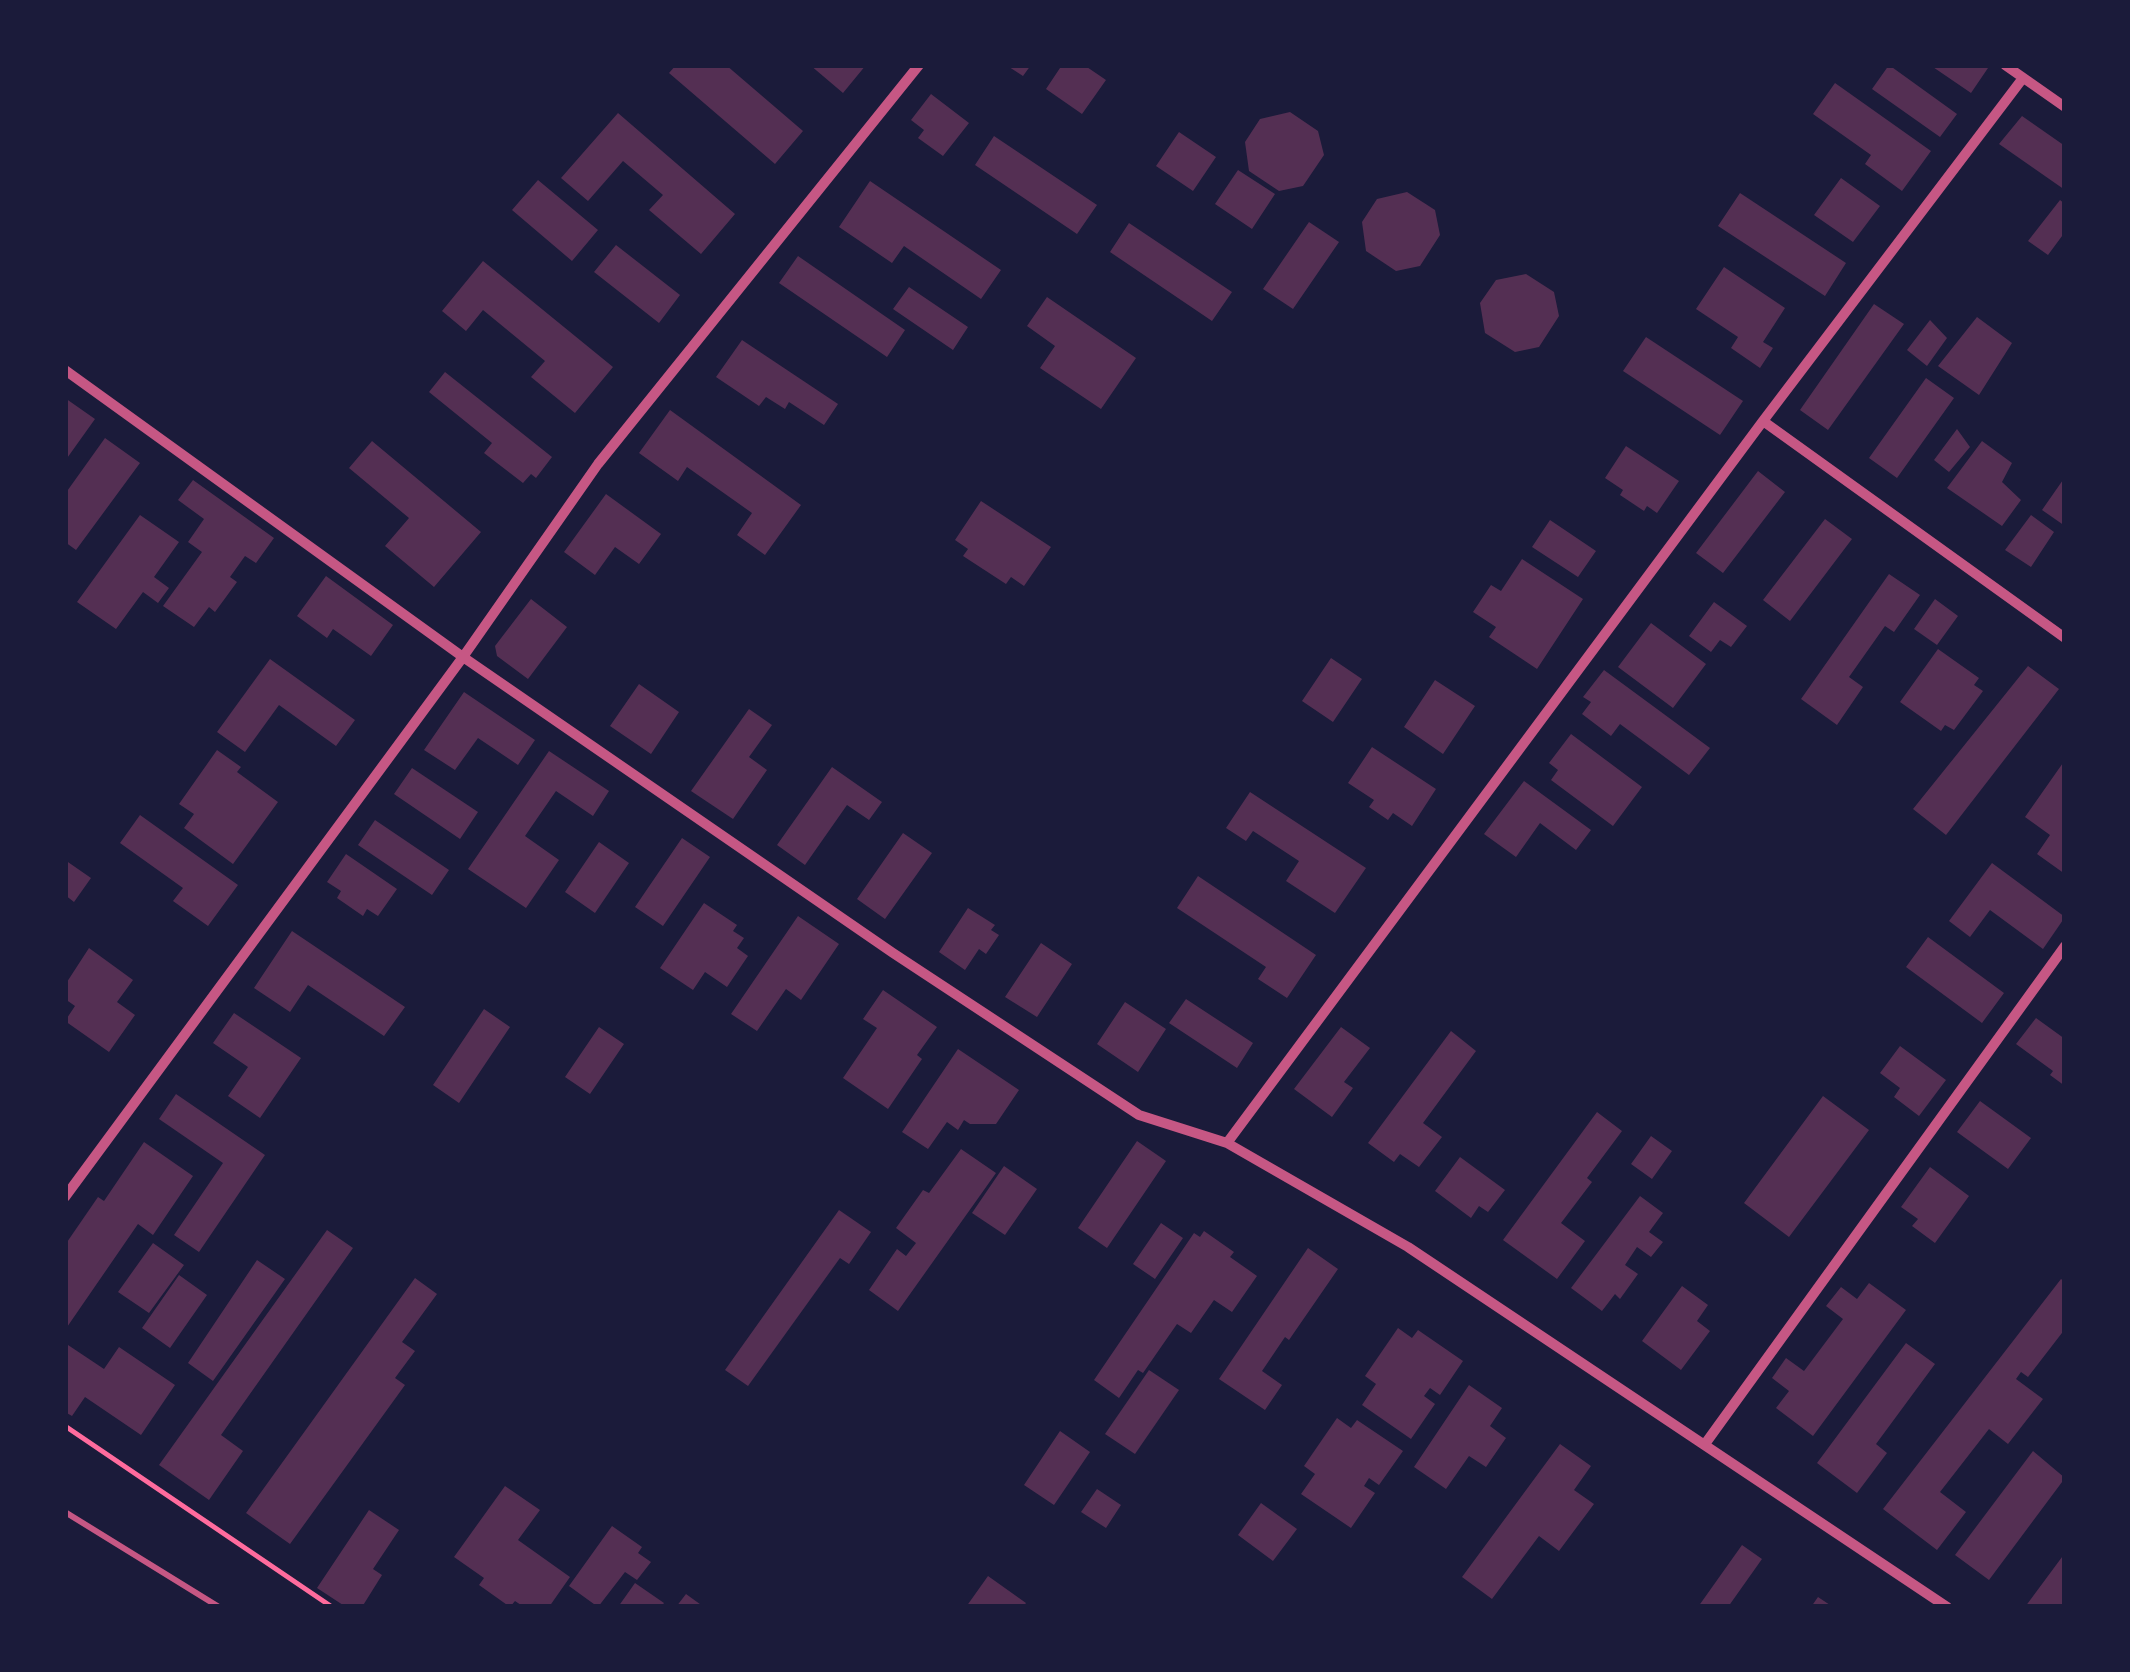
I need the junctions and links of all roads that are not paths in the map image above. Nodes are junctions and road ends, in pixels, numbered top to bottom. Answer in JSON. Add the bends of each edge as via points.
{"nodes":[{"id":1,"x":920,"y":65,"type":"edge"},
{"id":2,"x":2005,"y":65,"type":"edge"},
{"id":3,"x":2023,"y":78,"type":"junction"},
{"id":4,"x":2065,"y":107,"type":"edge"},
{"id":5,"x":65,"y":370,"type":"edge"},
{"id":6,"x":1763,"y":420,"type":"junction"},
{"id":7,"x":2065,"y":638,"type":"edge"},
{"id":8,"x":463,"y":657,"type":"junction"},
{"id":9,"x":2065,"y":946,"type":"edge"},
{"id":10,"x":1226,"y":1144,"type":"junction"},
{"id":11,"x":65,"y":1197,"type":"edge"},
{"id":12,"x":1704,"y":1444,"type":"junction"},
{"id":13,"x":65,"y":1512,"type":"edge"},
{"id":14,"x":219,"y":1607,"type":"edge"},
{"id":15,"x":1947,"y":1607,"type":"edge"}],
"edges":[{"from":1,"to":8,"type":"street","via":[[598,464]]},
{"from":2,"to":3,"type":"street"},
{"from":3,"to":4,"type":"street"},
{"from":3,"to":6,"type":"street"},
{"from":5,"to":8,"type":"street"},
{"from":6,"to":7,"type":"street"},
{"from":6,"to":10,"type":"street"},
{"from":8,"to":10,"type":"street","via":[[1139,1115]]},
{"from":8,"to":11,"type":"street"},
{"from":9,"to":12,"type":"street"},
{"from":10,"to":12,"type":"street","via":[[1408,1248]]},
{"from":12,"to":15,"type":"street"},
{"from":13,"to":14,"type":"lane"}]}
